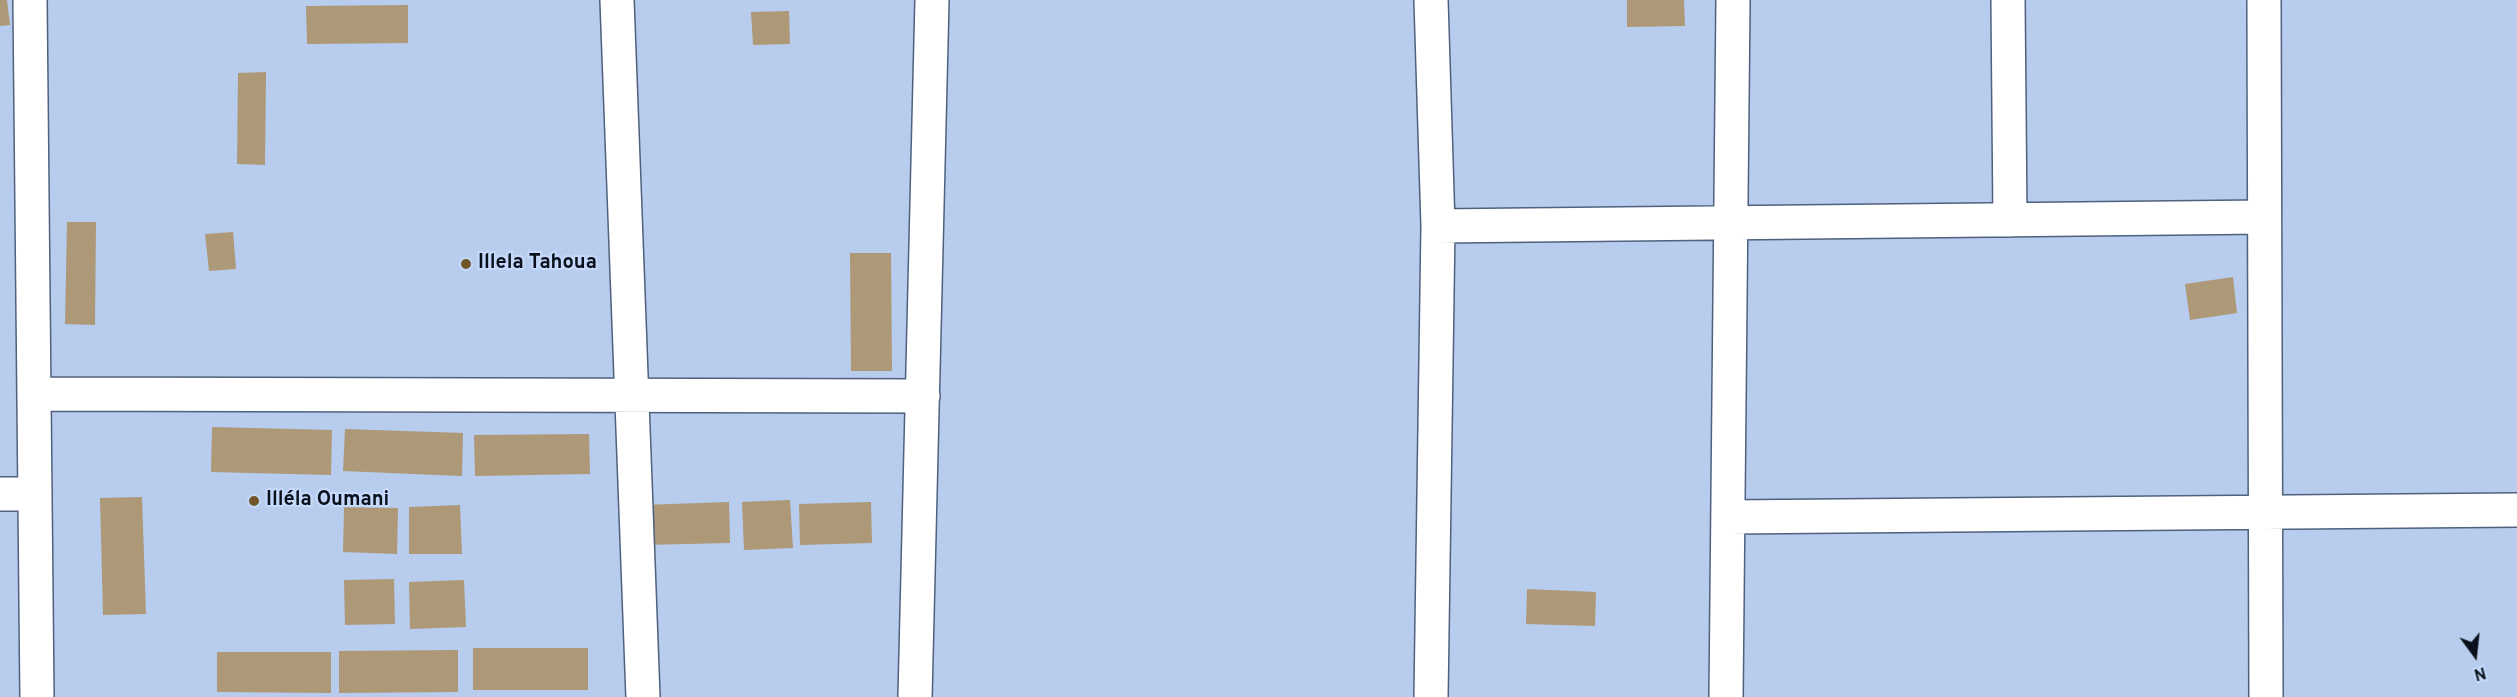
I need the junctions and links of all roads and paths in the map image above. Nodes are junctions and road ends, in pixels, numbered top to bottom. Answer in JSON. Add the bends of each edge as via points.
{"nodes":[{"id":1,"x":30,"y":0,"type":"edge"},
{"id":2,"x":617,"y":0,"type":"edge"},
{"id":3,"x":932,"y":0,"type":"edge"},
{"id":4,"x":1431,"y":0,"type":"edge"},
{"id":5,"x":1733,"y":0,"type":"edge"},
{"id":6,"x":2008,"y":0,"type":"edge"},
{"id":7,"x":2264,"y":0,"type":"edge"},
{"id":8,"x":2264,"y":218,"type":"junction"},
{"id":9,"x":2010,"y":220,"type":"junction"},
{"id":10,"x":1731,"y":224,"type":"junction"},
{"id":11,"x":1438,"y":226,"type":"junction"},
{"id":12,"x":34,"y":394,"type":"junction"},
{"id":13,"x":632,"y":395,"type":"junction"},
{"id":14,"x":922,"y":396,"type":"junction"},
{"id":15,"x":0,"y":494,"type":"edge"},
{"id":16,"x":35,"y":494,"type":"junction"},
{"id":17,"x":2517,"y":510,"type":"edge"},
{"id":18,"x":2266,"y":513,"type":"junction"},
{"id":19,"x":1728,"y":517,"type":"junction"},
{"id":20,"x":36,"y":697,"type":"edge"},
{"id":21,"x":643,"y":697,"type":"edge"},
{"id":22,"x":915,"y":697,"type":"edge"},
{"id":23,"x":1431,"y":697,"type":"edge"},
{"id":24,"x":1726,"y":697,"type":"edge"},
{"id":25,"x":2266,"y":697,"type":"edge"}],
"edges":[{"from":1,"to":12,"type":"street"},
{"from":2,"to":13,"type":"street"},
{"from":3,"to":14,"type":"street"},
{"from":4,"to":11,"type":"street"},
{"from":5,"to":10,"type":"street"},
{"from":6,"to":9,"type":"street"},
{"from":7,"to":8,"type":"street"},
{"from":8,"to":9,"type":"street"},
{"from":8,"to":18,"type":"street"},
{"from":9,"to":10,"type":"street"},
{"from":10,"to":11,"type":"street"},
{"from":10,"to":19,"type":"street"},
{"from":11,"to":23,"type":"street"},
{"from":12,"to":13,"type":"street"},
{"from":12,"to":16,"type":"street"},
{"from":13,"to":14,"type":"street"},
{"from":13,"to":21,"type":"street"},
{"from":14,"to":22,"type":"street"},
{"from":15,"to":16,"type":"street"},
{"from":16,"to":20,"type":"street"},
{"from":17,"to":18,"type":"street"},
{"from":18,"to":19,"type":"street"},
{"from":18,"to":25,"type":"street"},
{"from":19,"to":24,"type":"street"}]}
